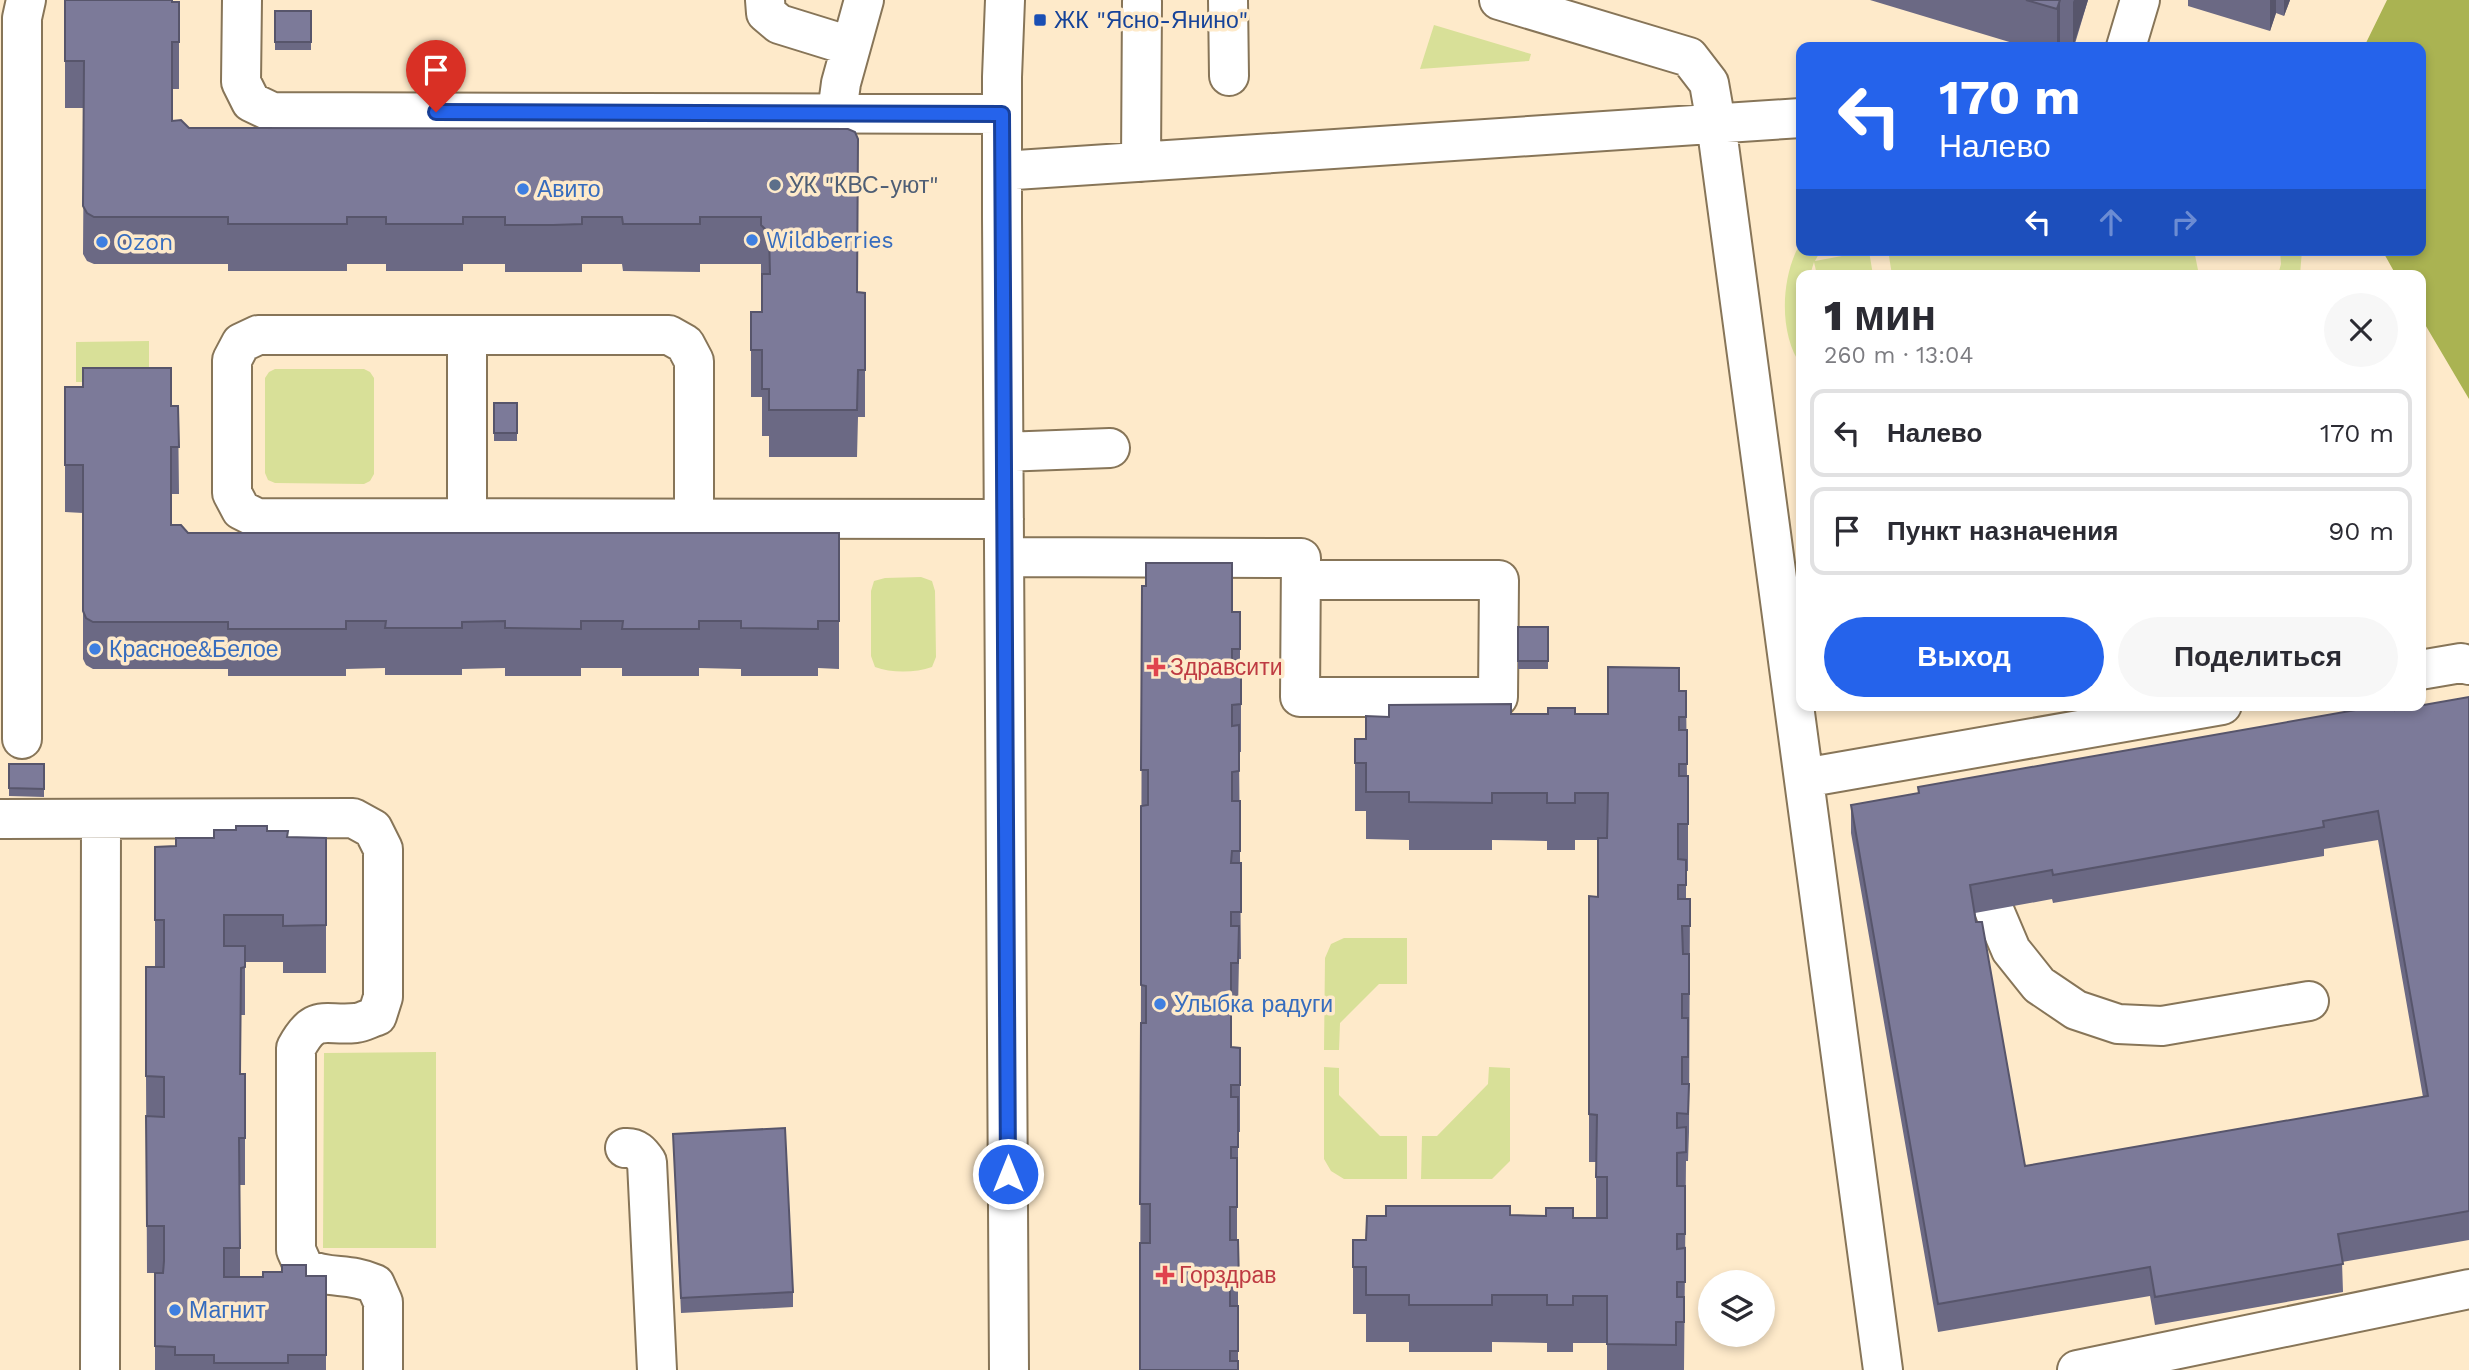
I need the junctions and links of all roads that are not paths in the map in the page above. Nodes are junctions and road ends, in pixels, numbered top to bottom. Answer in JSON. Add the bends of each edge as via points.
{"nodes":[{"id":1,"x":26,"y":0,"type":"edge"},
{"id":2,"x":242,"y":0,"type":"edge"},
{"id":3,"x":765,"y":0,"type":"edge"},
{"id":4,"x":864,"y":0,"type":"edge"},
{"id":5,"x":1005,"y":0,"type":"edge"},
{"id":6,"x":1228,"y":0,"type":"edge"},
{"id":7,"x":1499,"y":0,"type":"edge"},
{"id":8,"x":2140,"y":0,"type":"edge"},
{"id":9,"x":1142,"y":2,"type":"dead end"},
{"id":10,"x":2127,"y":42,"type":"edge"},
{"id":11,"x":850,"y":46,"type":"junction"},
{"id":12,"x":1229,"y":76,"type":"dead end"},
{"id":13,"x":837,"y":113,"type":"junction"},
{"id":14,"x":1002,"y":114,"type":"junction"},
{"id":15,"x":1796,"y":118,"type":"edge"},
{"id":16,"x":1716,"y":123,"type":"junction"},
{"id":17,"x":1141,"y":162,"type":"junction"},
{"id":18,"x":1002,"y":171,"type":"junction"},
{"id":19,"x":467,"y":335,"type":"junction"},
{"id":20,"x":1110,"y":448,"type":"dead end"},
{"id":21,"x":1004,"y":452,"type":"junction"},
{"id":22,"x":467,"y":518,"type":"junction"},
{"id":23,"x":694,"y":518,"type":"junction"},
{"id":24,"x":1004,"y":519,"type":"junction"},
{"id":25,"x":1004,"y":557,"type":"junction"},
{"id":26,"x":1301,"y":580,"type":"junction"},
{"id":27,"x":2469,"y":665,"type":"edge"},
{"id":28,"x":2426,"y":669,"type":"edge"},
{"id":29,"x":2196,"y":711,"type":"edge"},
{"id":30,"x":22,"y":739,"type":"dead end"},
{"id":31,"x":1804,"y":778,"type":"junction"},
{"id":32,"x":0,"y":818,"type":"edge"},
{"id":33,"x":101,"y":819,"type":"junction"},
{"id":34,"x":1994,"y":910,"type":"edge"},
{"id":35,"x":2309,"y":1001,"type":"dead end"},
{"id":36,"x":625,"y":1148,"type":"dead end"},
{"id":37,"x":2469,"y":1289,"type":"edge"},
{"id":38,"x":100,"y":1370,"type":"edge"},
{"id":39,"x":383,"y":1370,"type":"edge"},
{"id":40,"x":657,"y":1370,"type":"edge"},
{"id":41,"x":1010,"y":1370,"type":"edge"},
{"id":42,"x":1883,"y":1370,"type":"edge"},
{"id":43,"x":2077,"y":1370,"type":"edge"}],
"edges":[{"from":1,"to":30,"type":"street","via":[[22,18]]},
{"from":2,"to":13,"type":"street","via":[[241,82],[251,102],[271,112]]},
{"from":3,"to":11,"type":"street","via":[[766,13],[779,24]]},
{"from":4,"to":11,"type":"street"},
{"from":5,"to":14,"type":"street"},
{"from":6,"to":12,"type":"street"},
{"from":7,"to":16,"type":"street","via":[[1689,57],[1709,83]]},
{"from":8,"to":10,"type":"street"},
{"from":9,"to":17,"type":"street"},
{"from":11,"to":13,"type":"street"},
{"from":13,"to":14,"type":"street"},
{"from":14,"to":18,"type":"street"},
{"from":15,"to":16,"type":"street"},
{"from":16,"to":17,"type":"street"},
{"from":16,"to":31,"type":"street"},
{"from":17,"to":18,"type":"street"},
{"from":18,"to":21,"type":"street"},
{"from":19,"to":22,"type":"street"},
{"from":19,"to":22,"type":"street","via":[[258,335],[241,343],[232,360],[232,493],[241,510],[257,518]]},
{"from":19,"to":23,"type":"street","via":[[668,335],[685,344],[694,360]]},
{"from":20,"to":21,"type":"street"},
{"from":21,"to":24,"type":"street"},
{"from":22,"to":23,"type":"street"},
{"from":23,"to":24,"type":"street"},
{"from":24,"to":25,"type":"street"},
{"from":25,"to":26,"type":"street","via":[[1301,558]]},
{"from":25,"to":41,"type":"street"},
{"from":26,"to":26,"type":"street","via":[[1300,696],[1498,697],[1499,580]]},
{"from":27,"to":28,"type":"street"},
{"from":29,"to":31,"type":"street","via":[[1968,764]]},
{"from":31,"to":42,"type":"street"},
{"from":32,"to":33,"type":"street"},
{"from":33,"to":38,"type":"street"},
{"from":33,"to":39,"type":"street","via":[[353,818],[373,829],[383,849],[383,997],[377,1016],[357,1023],[322,1022],[305,1031],[296,1048],[296,1250],[304,1268],[322,1276],[357,1276],[374,1284],[383,1301]]},
{"from":34,"to":35,"type":"street","via":[[2011,950],[2039,985],[2076,1010],[2118,1024],[2162,1026]]},
{"from":36,"to":40,"type":"street","via":[[641,1152],[647,1162]]},
{"from":37,"to":43,"type":"street"}]}
